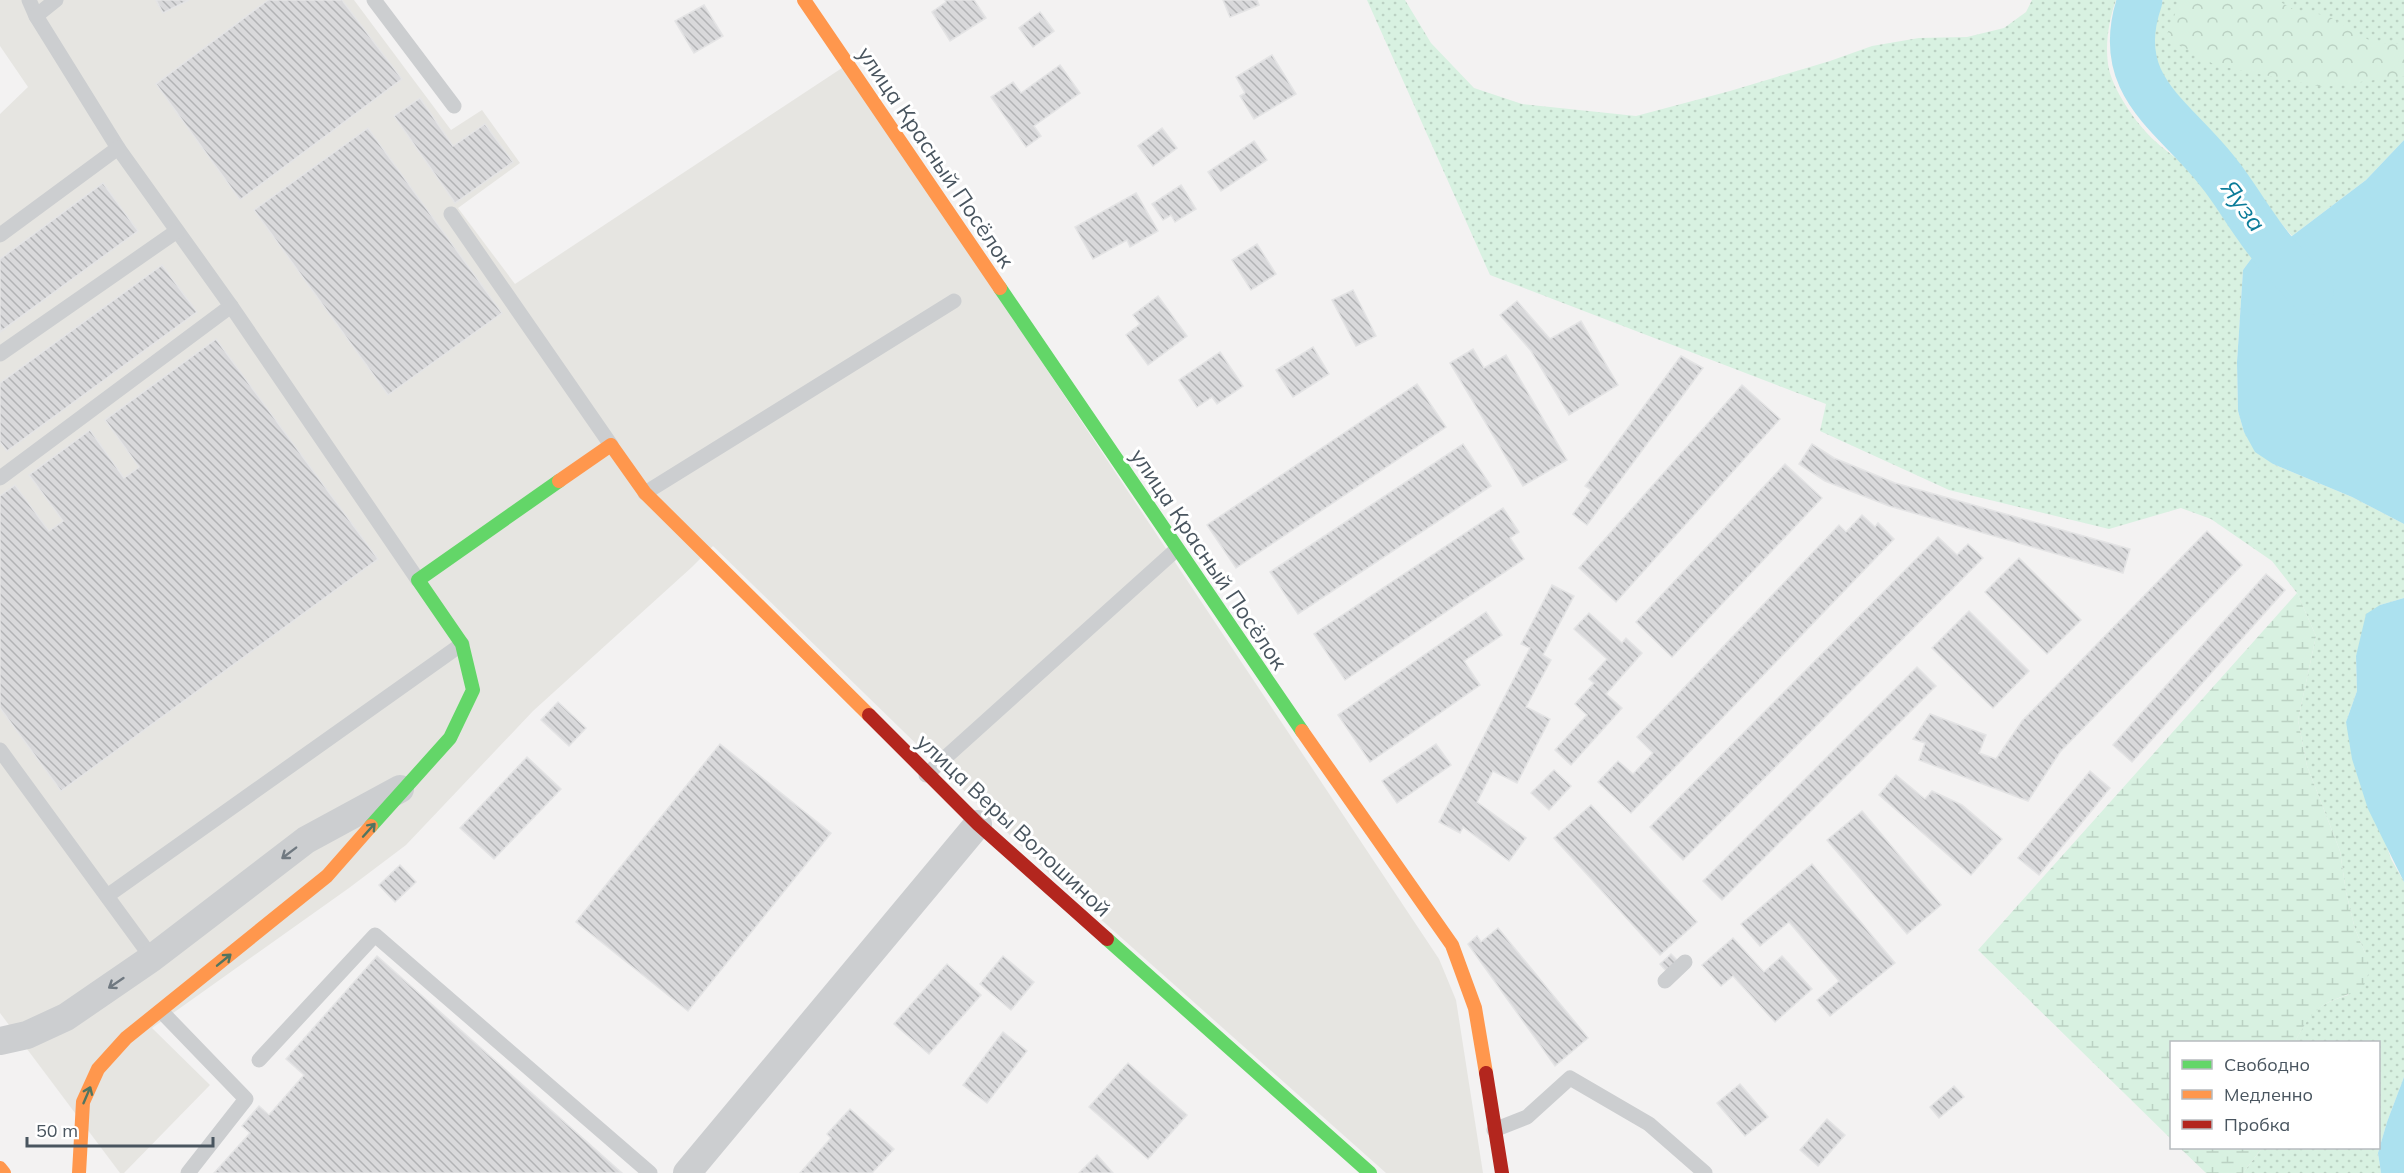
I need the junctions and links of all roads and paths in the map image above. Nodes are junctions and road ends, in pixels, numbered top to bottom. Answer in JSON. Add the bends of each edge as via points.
{"nodes":[{"id":1,"x":29,"y":0,"type":"edge"},
{"id":2,"x":56,"y":0,"type":"edge"},
{"id":3,"x":374,"y":0,"type":"edge"},
{"id":4,"x":804,"y":0,"type":"edge"},
{"id":5,"x":36,"y":16,"type":"junction"},
{"id":6,"x":454,"y":106,"type":"dead end"},
{"id":7,"x":118,"y":148,"type":"junction"},
{"id":8,"x":451,"y":214,"type":"dead end"},
{"id":9,"x":177,"y":231,"type":"junction"},
{"id":10,"x":0,"y":235,"type":"edge"},
{"id":11,"x":954,"y":301,"type":"dead end"},
{"id":12,"x":231,"y":306,"type":"junction"},
{"id":13,"x":0,"y":354,"type":"edge"},
{"id":14,"x":612,"y":445,"type":"junction"},
{"id":15,"x":0,"y":478,"type":"edge"},
{"id":16,"x":645,"y":493,"type":"junction"},
{"id":17,"x":1177,"y":549,"type":"junction"},
{"id":18,"x":418,"y":580,"type":"junction"},
{"id":19,"x":462,"y":645,"type":"junction"},
{"id":20,"x":0,"y":750,"type":"edge"},
{"id":21,"x":927,"y":775,"type":"junction"},
{"id":22,"x":412,"y":783,"type":"junction"},
{"id":23,"x":978,"y":824,"type":"junction"},
{"id":24,"x":107,"y":896,"type":"junction"},
{"id":25,"x":152,"y":958,"type":"junction"},
{"id":26,"x":1685,"y":962,"type":"dead end"},
{"id":27,"x":1665,"y":981,"type":"dead end"},
{"id":28,"x":161,"y":1011,"type":"junction"},
{"id":29,"x":0,"y":1041,"type":"edge"},
{"id":30,"x":260,"y":1060,"type":"dead end"},
{"id":31,"x":1494,"y":1130,"type":"junction"},
{"id":32,"x":0,"y":1168,"type":"edge"},
{"id":33,"x":691,"y":1172,"type":"edge"},
{"id":34,"x":4,"y":1173,"type":"edge"},
{"id":35,"x":79,"y":1173,"type":"edge"},
{"id":36,"x":188,"y":1173,"type":"edge"},
{"id":37,"x":650,"y":1173,"type":"edge"},
{"id":38,"x":1370,"y":1173,"type":"edge"},
{"id":39,"x":1502,"y":1173,"type":"edge"},
{"id":40,"x":1705,"y":1173,"type":"edge"}],
"edges":[{"from":1,"to":5,"type":"lane"},
{"from":2,"to":5,"type":"lane"},
{"from":3,"to":6,"type":"lane"},
{"from":4,"to":17,"type":"main road","name":"улица Красный Посёлок"},
{"from":5,"to":7,"type":"lane"},
{"from":7,"to":9,"type":"lane"},
{"from":7,"to":10,"type":"lane"},
{"from":8,"to":14,"type":"lane"},
{"from":9,"to":12,"type":"lane"},
{"from":9,"to":13,"type":"lane"},
{"from":11,"to":16,"type":"lane"},
{"from":12,"to":15,"type":"lane"},
{"from":12,"to":18,"type":"lane"},
{"from":14,"to":16,"type":"main road","name":"улица Веры Волошиной"},
{"from":14,"to":18,"type":"main road"},
{"from":16,"to":21,"type":"main road","name":"улица Веры Волошиной"},
{"from":17,"to":21,"type":"lane"},
{"from":17,"to":31,"type":"main road","name":"улица Красный Посёлок","via":[[1452,945],[1475,1008]]},
{"from":18,"to":19,"type":"main road"},
{"from":19,"to":22,"type":"main road","via":[[473,690],[450,738]]},
{"from":19,"to":24,"type":"lane"},
{"from":20,"to":24,"type":"lane"},
{"from":21,"to":23,"type":"main road","name":"улица Веры Волошиной"},
{"from":22,"to":25,"type":"street","one_way":true,"via":[[306,840]]},
{"from":28,"to":22,"type":"main road","one_way":true,"via":[[327,876]]},
{"from":23,"to":33,"type":"street"},
{"from":23,"to":38,"type":"main road","name":"улица Веры Волошиной"},
{"from":24,"to":25,"type":"lane"},
{"from":25,"to":29,"type":"street","one_way":true,"via":[[66,1017],[27,1035]]},
{"from":26,"to":27,"type":"lane"},
{"from":35,"to":28,"type":"main road","one_way":true,"via":[[83,1102],[98,1069],[126,1038]]},
{"from":28,"to":36,"type":"lane","via":[[246,1099]]},
{"from":30,"to":37,"type":"lane","via":[[375,935]]},
{"from":31,"to":39,"type":"main road","name":"улица Красный Посёлок"},
{"from":31,"to":40,"type":"lane","via":[[1527,1117],[1570,1078],[1649,1124]]},
{"from":32,"to":34,"type":"main road"}]}
